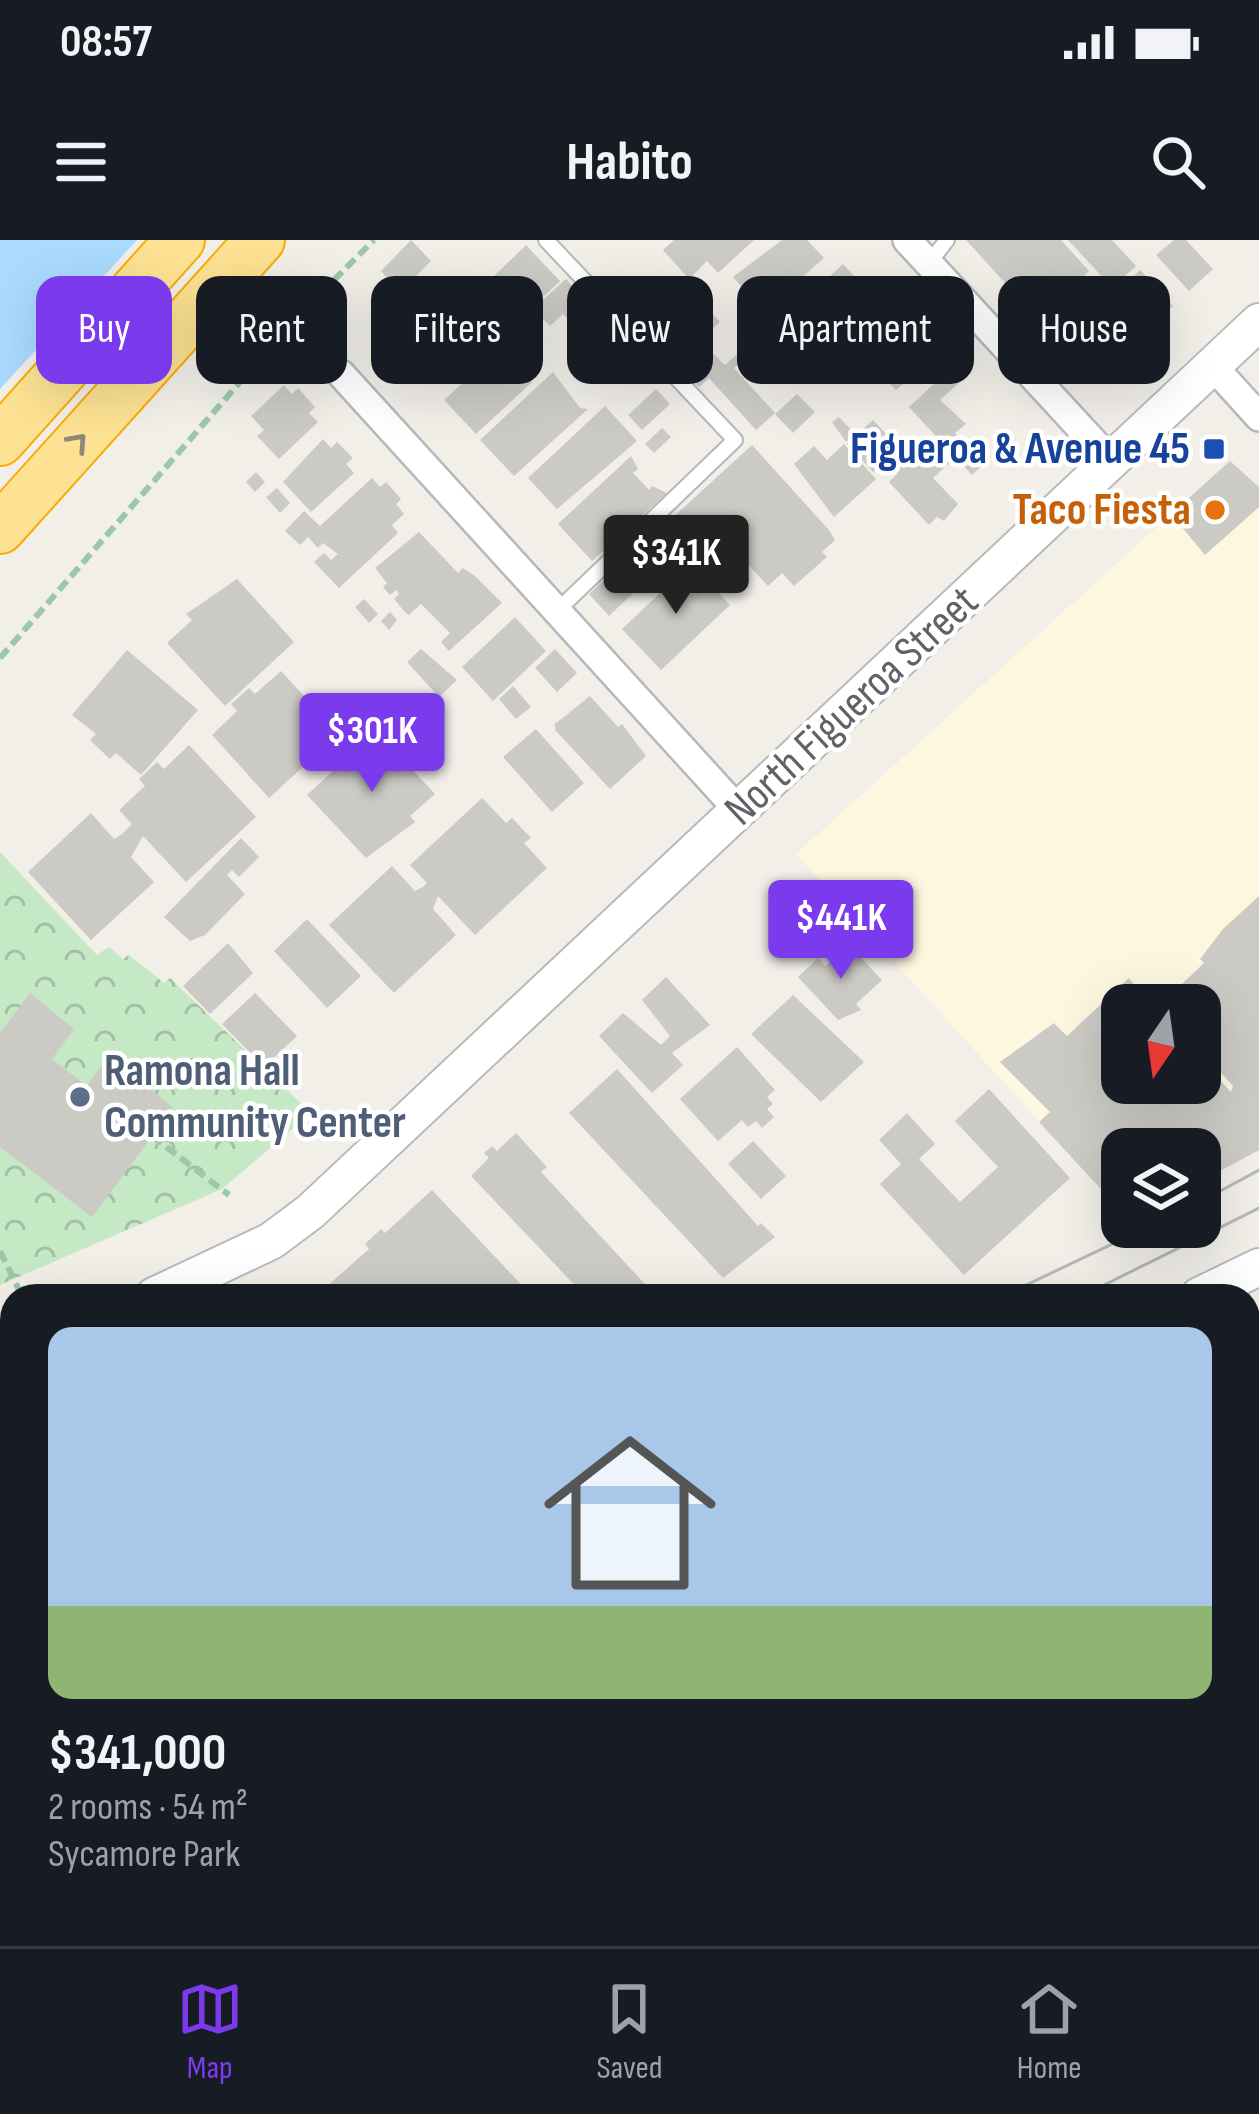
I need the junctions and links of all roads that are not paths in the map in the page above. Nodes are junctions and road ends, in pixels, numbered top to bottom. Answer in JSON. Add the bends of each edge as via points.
{"nodes":[{"id":1,"x":180,"y":240,"type":"edge"},
{"id":2,"x":260,"y":240,"type":"edge"},
{"id":3,"x":546,"y":240,"type":"edge"},
{"id":4,"x":907,"y":240,"type":"edge"},
{"id":5,"x":947,"y":240,"type":"edge"},
{"id":6,"x":928,"y":263,"type":"junction"},
{"id":7,"x":1259,"y":322,"type":"edge"},
{"id":8,"x":1212,"y":364,"type":"junction"},
{"id":9,"x":347,"y":380,"type":"edge"},
{"id":10,"x":1259,"y":417,"type":"edge"},
{"id":11,"x":0,"y":441,"type":"edge"},
{"id":12,"x":1112,"y":463,"type":"junction"},
{"id":13,"x":0,"y":529,"type":"edge"},
{"id":14,"x":559,"y":609,"type":"junction"},
{"id":15,"x":740,"y":812,"type":"junction"},
{"id":16,"x":1259,"y":1267,"type":"edge"},
{"id":17,"x":187,"y":1284,"type":"edge"},
{"id":18,"x":1224,"y":1284,"type":"edge"}],
"edges":[{"from":1,"to":11,"type":"highway"},
{"from":13,"to":2,"type":"highway","one_way":true},
{"from":3,"to":14,"type":"lane","via":[[735,440]]},
{"from":4,"to":6,"type":"street"},
{"from":5,"to":6,"type":"lane"},
{"from":6,"to":12,"type":"street"},
{"from":7,"to":8,"type":"main road","name":"North Figueroa Street"},
{"from":8,"to":10,"type":"street"},
{"from":8,"to":12,"type":"main road","name":"North Figueroa Street"},
{"from":9,"to":14,"type":"street"},
{"from":12,"to":15,"type":"main road","name":"North Figueroa Street"},
{"from":14,"to":15,"type":"street"},
{"from":15,"to":17,"type":"main road","name":"North Figueroa Street","via":[[310,1212]]},
{"from":16,"to":18,"type":"main road"}]}
